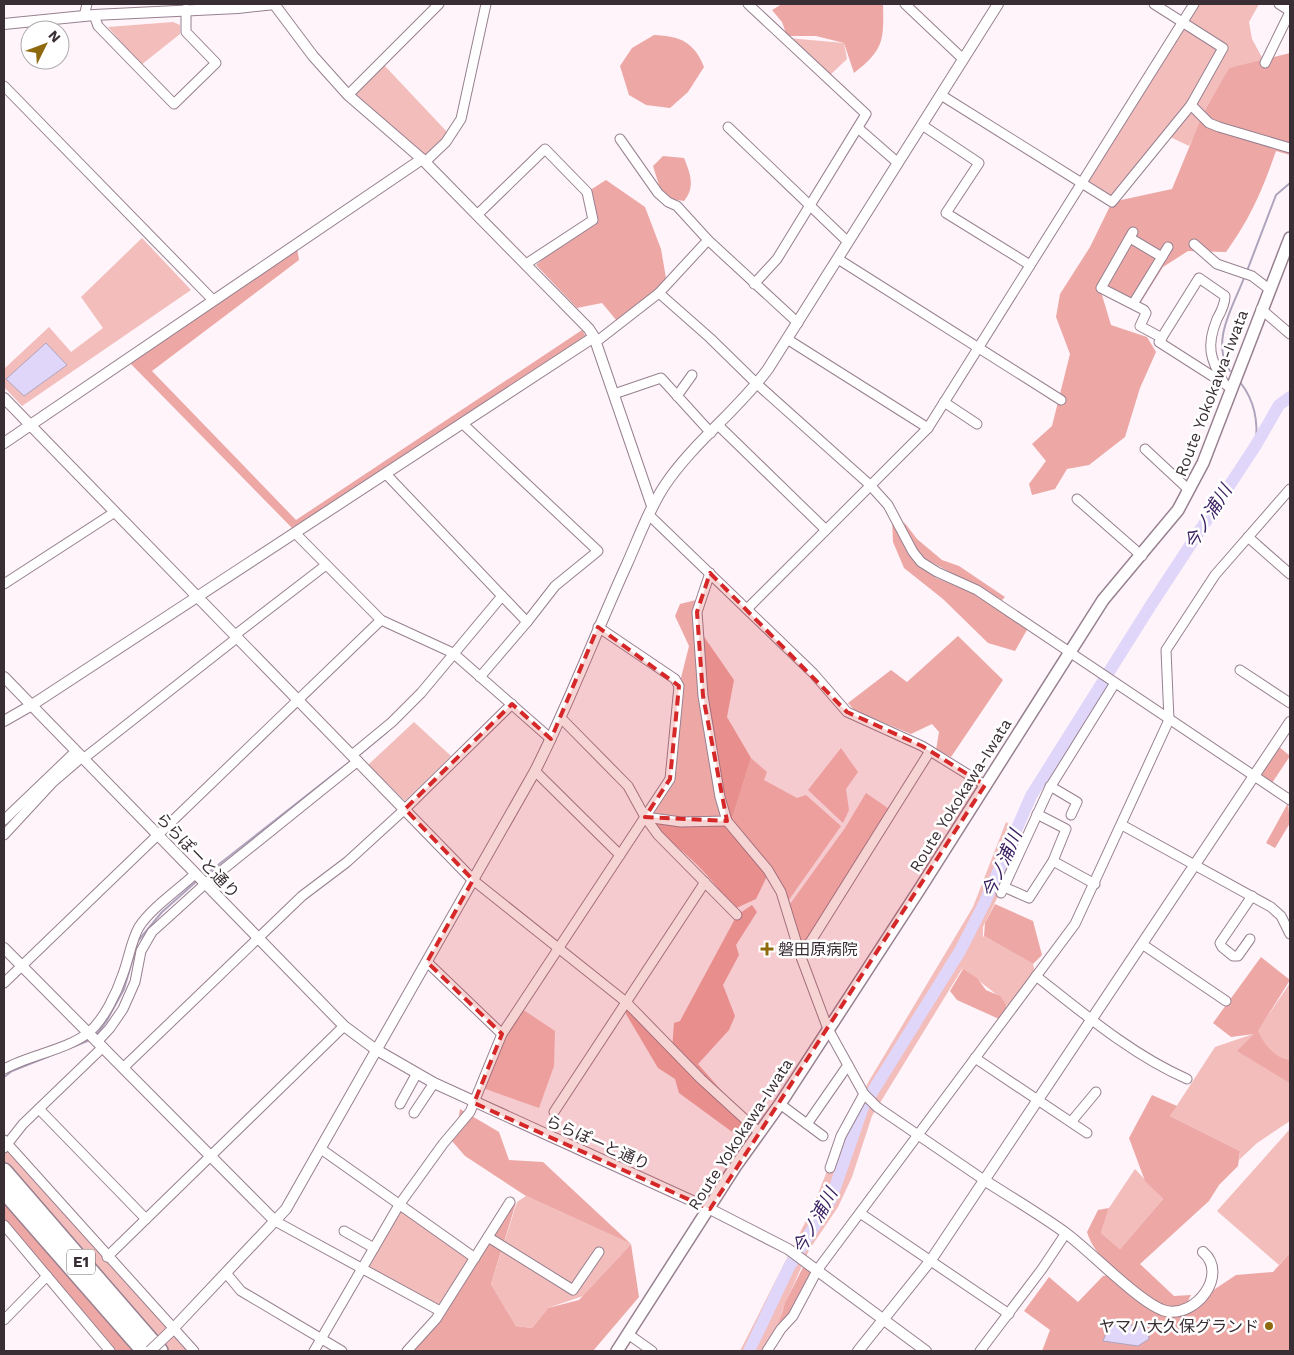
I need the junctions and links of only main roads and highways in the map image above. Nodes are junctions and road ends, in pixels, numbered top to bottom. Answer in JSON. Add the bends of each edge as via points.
{"nodes":[{"id":1,"x":1290,"y":238,"type":"edge"},
{"id":2,"x":4,"y":1171,"type":"edge"},
{"id":3,"x":4,"y":1191,"type":"edge"},
{"id":4,"x":144,"y":1351,"type":"edge"},
{"id":5,"x":160,"y":1351,"type":"edge"},
{"id":6,"x":617,"y":1351,"type":"edge"}],
"edges":[{"from":1,"to":6,"type":"main road","name":"Route Yokokawa-Iwata","via":[[1228,385],[1203,463],[1178,510],[1102,600],[780,1104]]},
{"from":2,"to":5,"type":"highway","number":"E1"},
{"from":3,"to":4,"type":"highway","number":"E1"}]}
